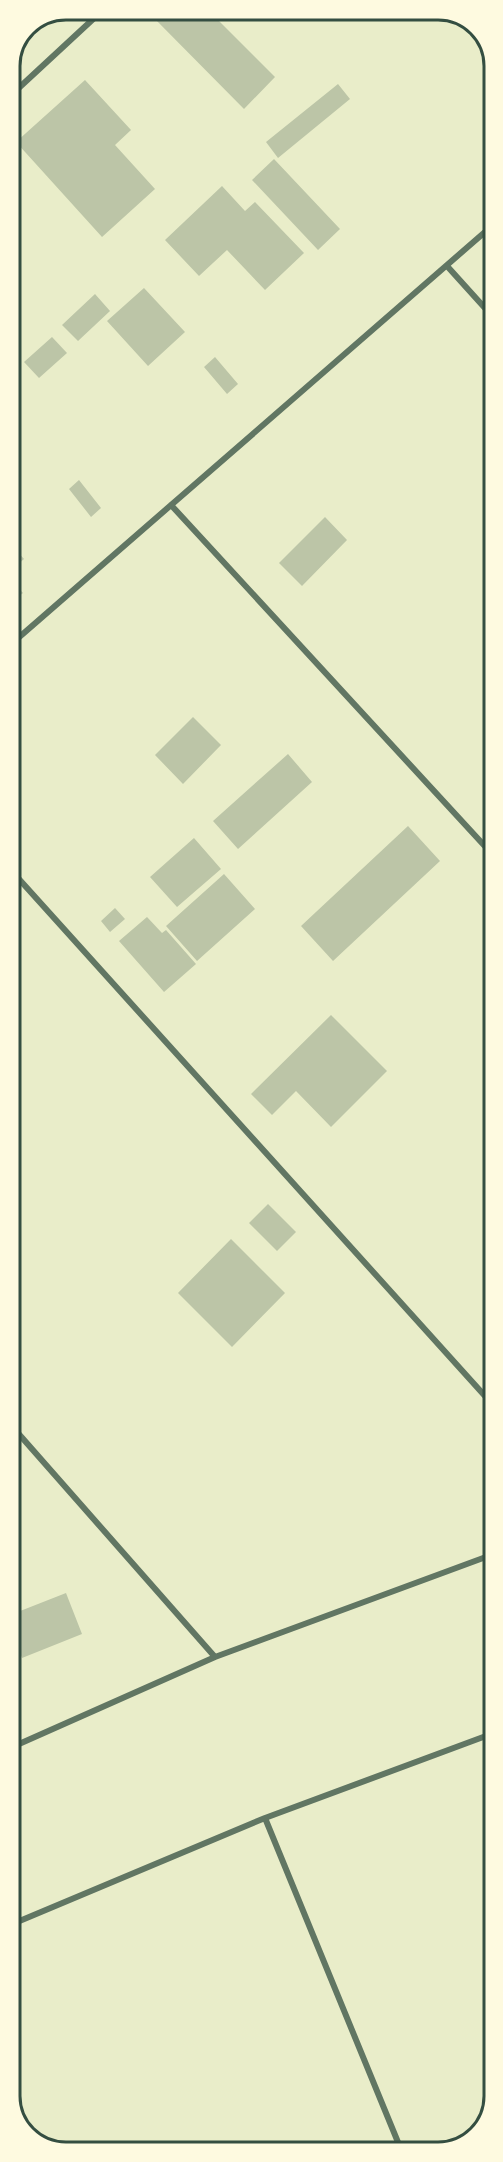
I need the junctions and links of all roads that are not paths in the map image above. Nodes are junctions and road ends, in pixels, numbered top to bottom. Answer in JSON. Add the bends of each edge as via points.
{"nodes":[{"id":1,"x":92,"y":20,"type":"edge"},
{"id":2,"x":20,"y":87,"type":"edge"},
{"id":3,"x":484,"y":233,"type":"edge"},
{"id":4,"x":447,"y":266,"type":"junction"},
{"id":5,"x":484,"y":307,"type":"edge"},
{"id":6,"x":171,"y":505,"type":"junction"},
{"id":7,"x":20,"y":636,"type":"edge"},
{"id":8,"x":484,"y":845,"type":"edge"},
{"id":9,"x":20,"y":880,"type":"edge"},
{"id":10,"x":484,"y":1395,"type":"edge"},
{"id":11,"x":20,"y":1435,"type":"edge"},
{"id":12,"x":484,"y":1558,"type":"edge"},
{"id":13,"x":215,"y":1657,"type":"junction"},
{"id":14,"x":484,"y":1737,"type":"edge"},
{"id":15,"x":20,"y":1744,"type":"edge"},
{"id":16,"x":265,"y":1818,"type":"junction"},
{"id":17,"x":20,"y":1921,"type":"edge"},
{"id":18,"x":398,"y":2142,"type":"edge"}],
"edges":[{"from":1,"to":2,"type":"street"},
{"from":3,"to":4,"type":"street"},
{"from":4,"to":5,"type":"street"},
{"from":4,"to":6,"type":"street"},
{"from":6,"to":7,"type":"street"},
{"from":6,"to":8,"type":"street"},
{"from":9,"to":10,"type":"street"},
{"from":11,"to":13,"type":"street"},
{"from":12,"to":13,"type":"street"},
{"from":13,"to":15,"type":"street"},
{"from":14,"to":16,"type":"street"},
{"from":16,"to":17,"type":"street"},
{"from":16,"to":18,"type":"street"}]}
